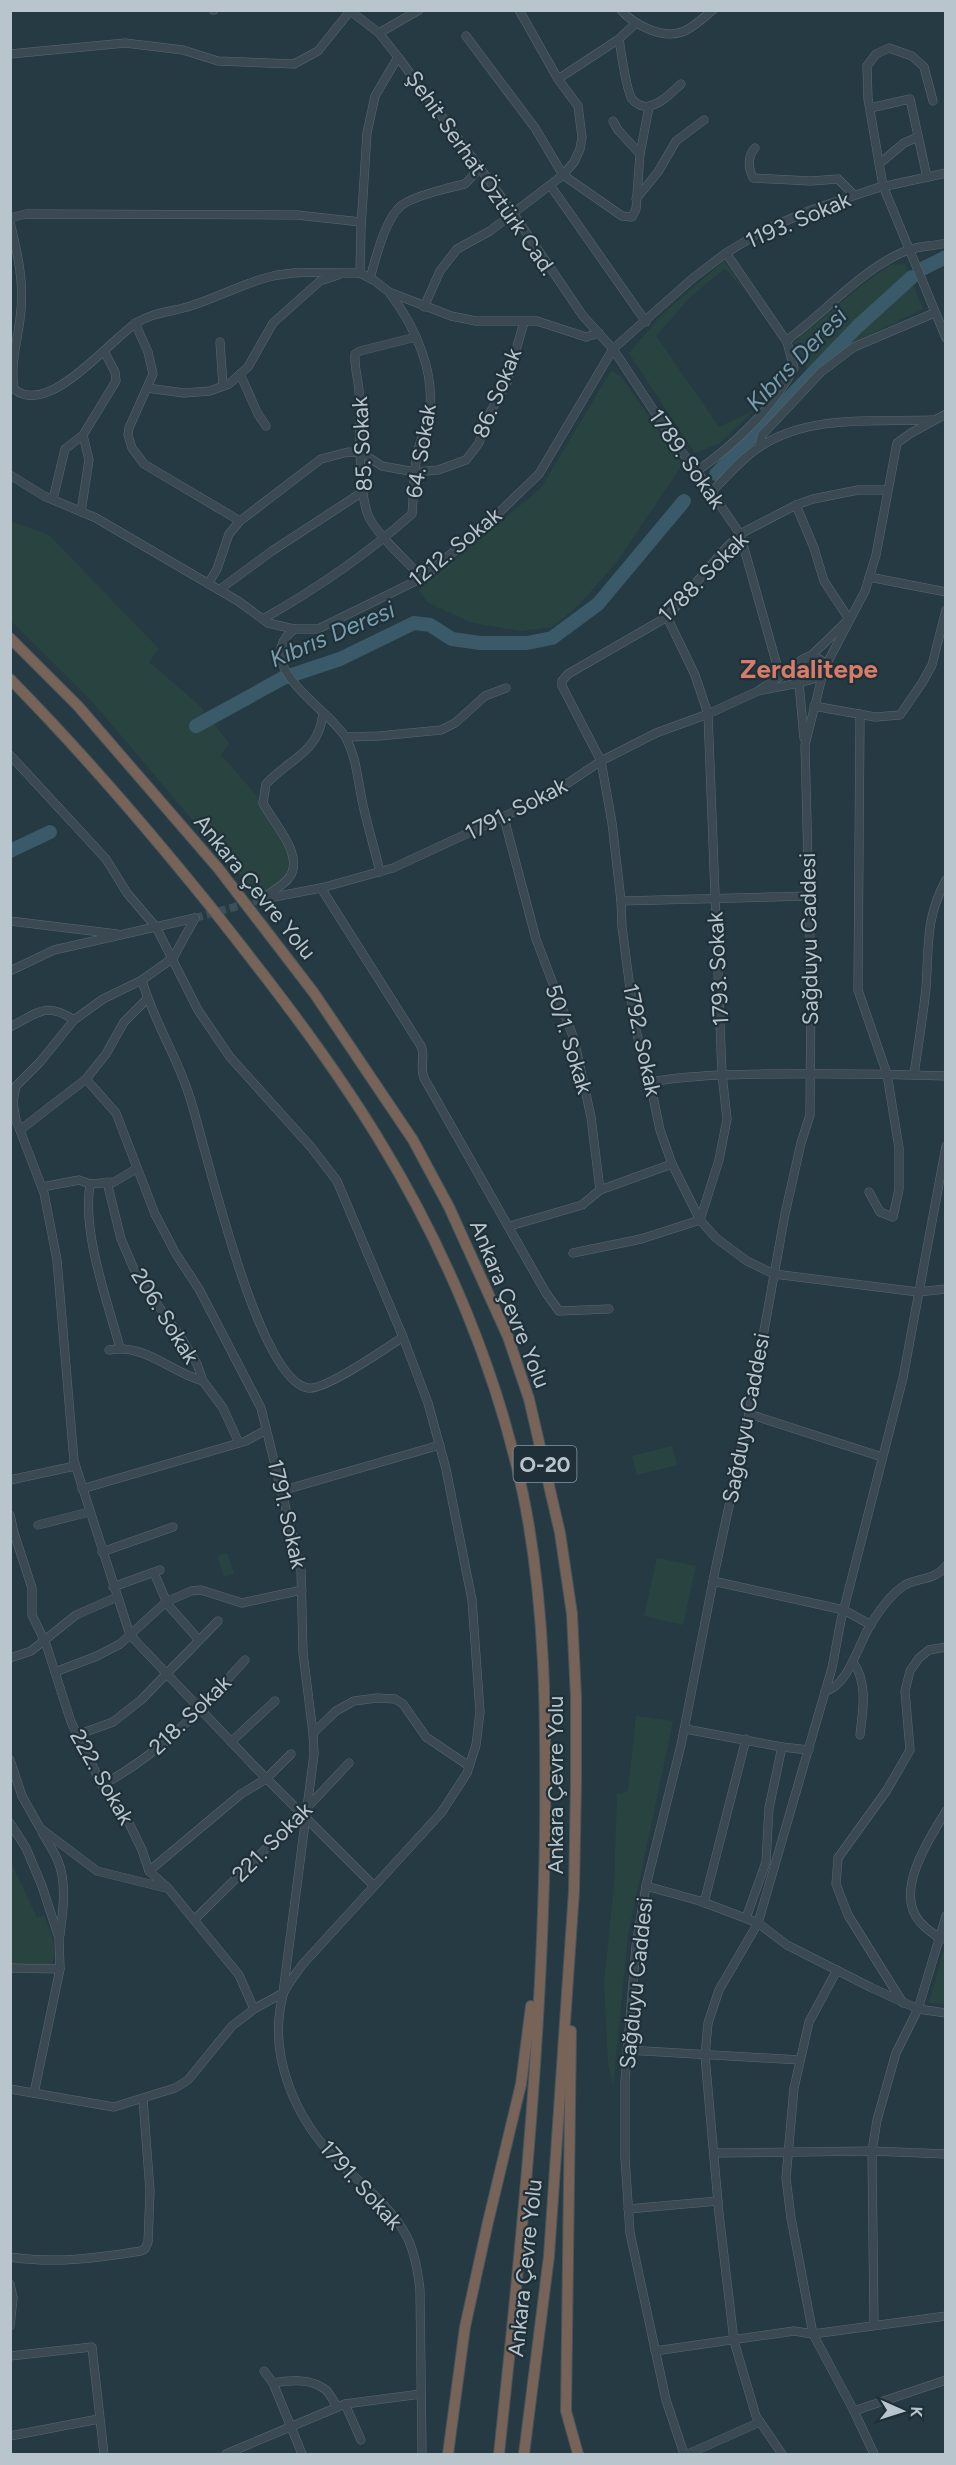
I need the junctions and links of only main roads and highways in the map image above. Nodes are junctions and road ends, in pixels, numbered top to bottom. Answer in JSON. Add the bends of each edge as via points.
{"nodes":[{"id":1,"x":10,"y":638,"type":"edge"},
{"id":2,"x":10,"y":679,"type":"edge"},
{"id":3,"x":574,"y":1891,"type":"junction"},
{"id":4,"x":543,"y":1913,"type":"junction"},
{"id":5,"x":448,"y":2454,"type":"edge"},
{"id":6,"x":499,"y":2454,"type":"edge"},
{"id":7,"x":524,"y":2454,"type":"edge"},
{"id":8,"x":578,"y":2454,"type":"edge"}],
"edges":[{"from":1,"to":3,"type":"highway","name":"Ankara Çevre Yolu","number":"O-20","via":[[78,706],[218,868],[314,993],[413,1140],[483,1280],[529,1399],[560,1533],[572,1614],[576,1698]]},
{"from":2,"to":4,"type":"highway","name":"Ankara Çevre Yolu","number":"O-20","via":[[125,804],[259,968],[381,1143],[452,1278],[503,1419],[522,1492],[536,1574],[546,1718]]},
{"from":3,"to":7,"type":"highway","name":"Ankara Çevre Yolu","number":"O-20","via":[[549,2256]]},
{"from":3,"to":8,"type":"highway","via":[[566,2411]]},
{"from":4,"to":5,"type":"highway","via":[[522,2084],[468,2315]]},
{"from":4,"to":6,"type":"highway","name":"Ankara Çevre Yolu","number":"O-20","via":[[522,2238]]}]}
